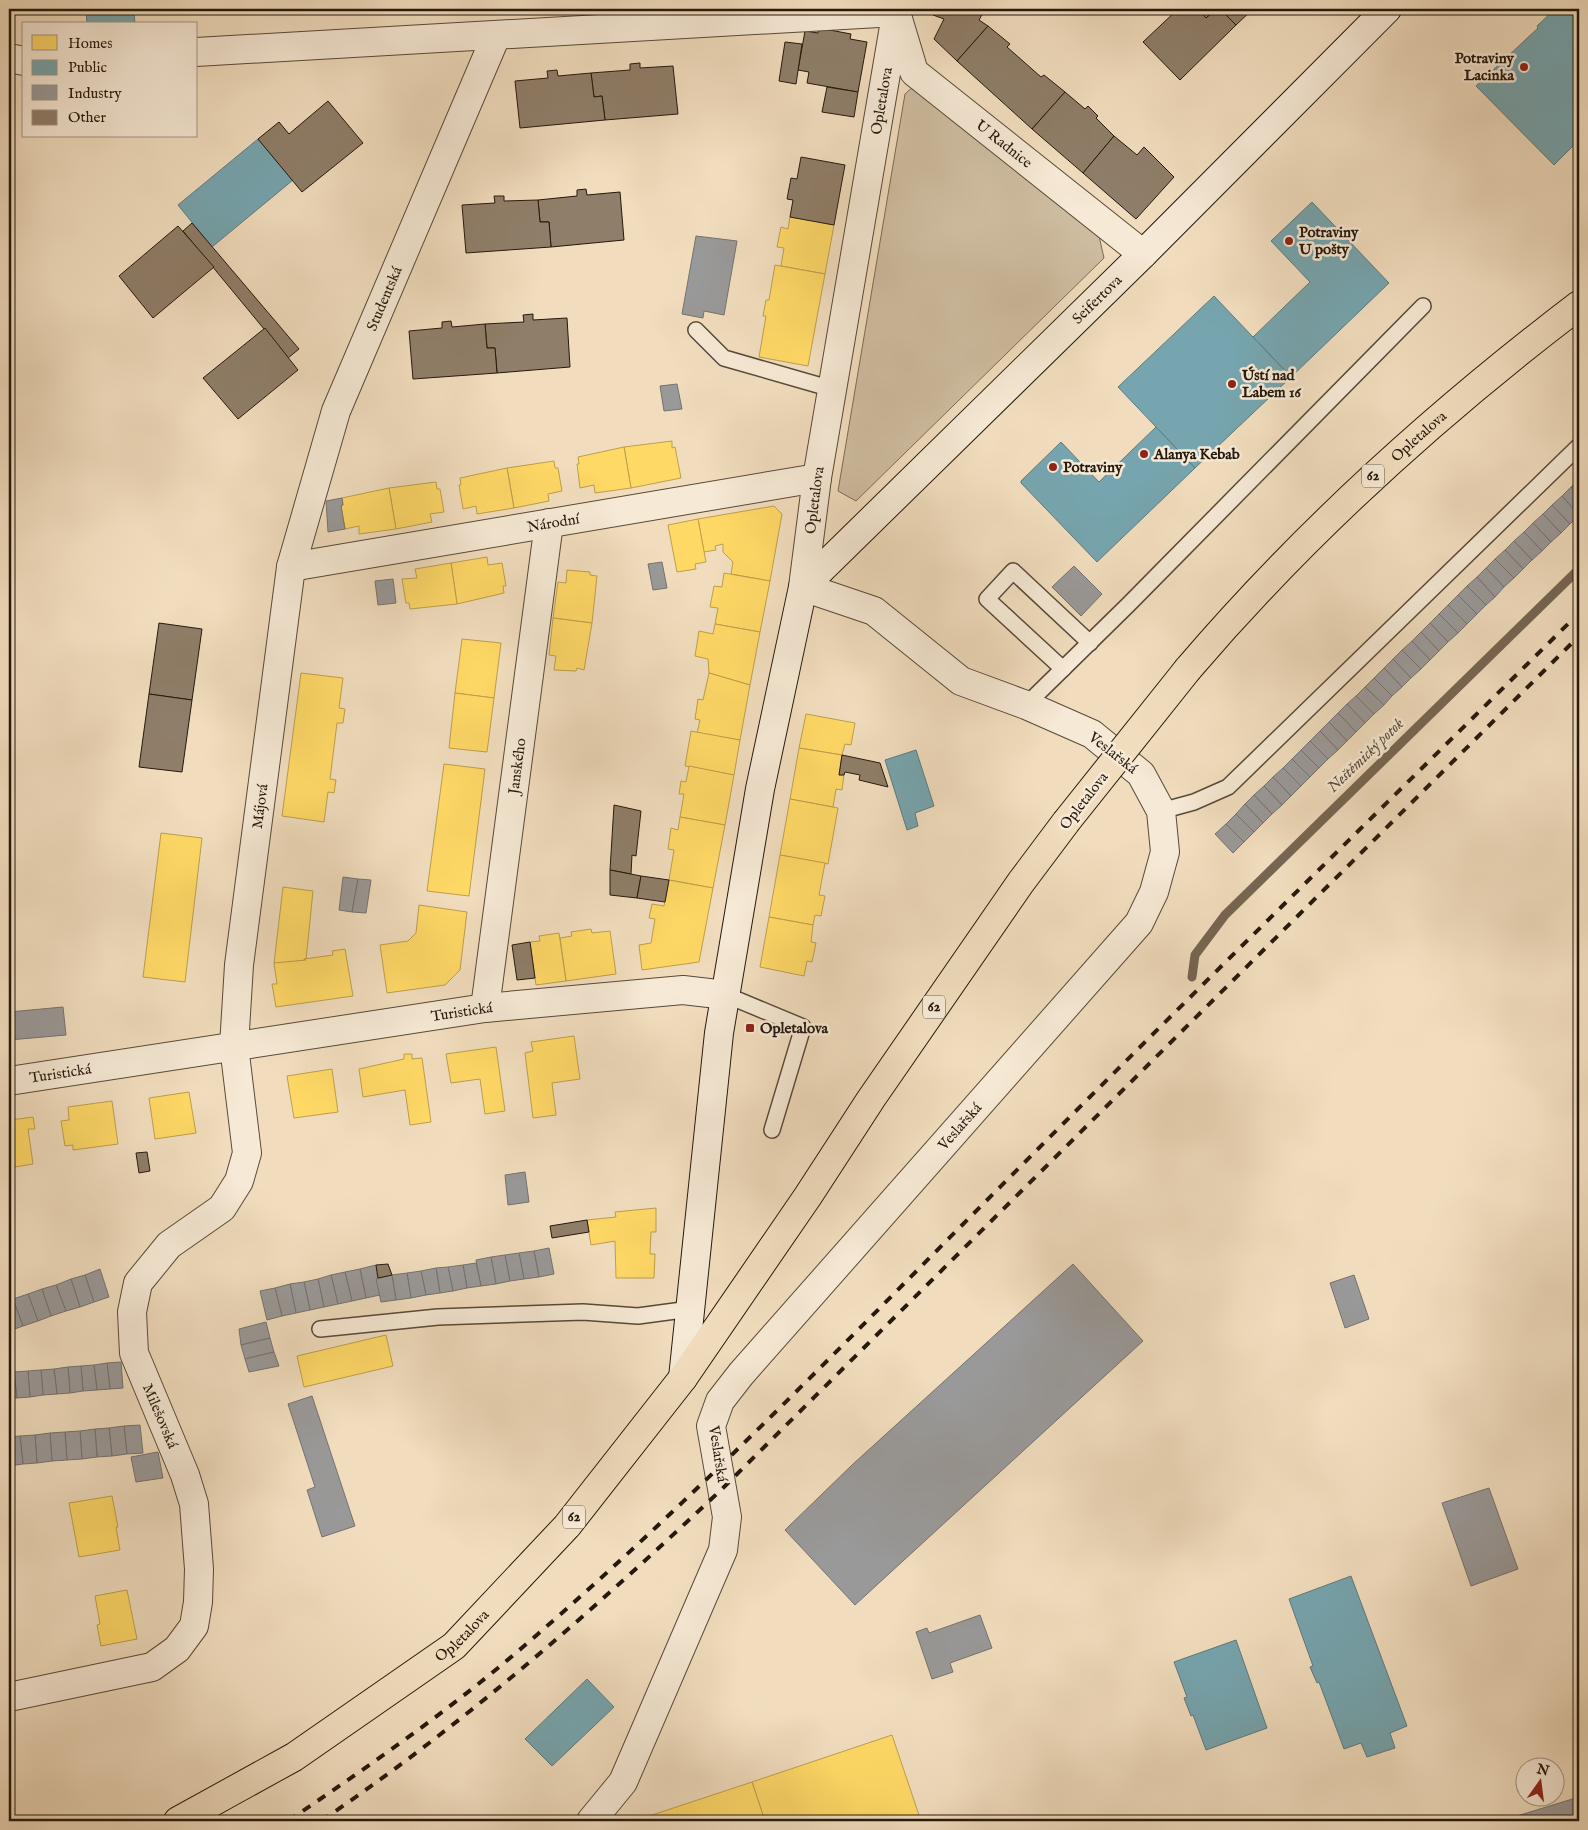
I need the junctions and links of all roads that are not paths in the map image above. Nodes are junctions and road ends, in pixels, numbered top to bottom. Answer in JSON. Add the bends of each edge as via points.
{"nodes":[{"id":1,"x":1387,"y":9,"type":"edge"},
{"id":2,"x":896,"y":10,"type":"edge"},
{"id":3,"x":496,"y":36,"type":"junction"},
{"id":4,"x":198,"y":52,"type":"edge"},
{"id":5,"x":9,"y":58,"type":"edge"},
{"id":6,"x":22,"y":61,"type":"edge"},
{"id":7,"x":1143,"y":254,"type":"junction"},
{"id":8,"x":1579,"y":305,"type":"edge"},
{"id":9,"x":1423,"y":306,"type":"dead end"},
{"id":10,"x":696,"y":330,"type":"dead end"},
{"id":11,"x":832,"y":389,"type":"junction"},
{"id":12,"x":1579,"y":446,"type":"edge"},
{"id":13,"x":816,"y":478,"type":"junction"},
{"id":14,"x":549,"y":523,"type":"junction"},
{"id":15,"x":291,"y":567,"type":"junction"},
{"id":16,"x":803,"y":587,"type":"junction"},
{"id":17,"x":1090,"y":643,"type":"junction"},
{"id":18,"x":1063,"y":669,"type":"junction"},
{"id":19,"x":1026,"y":705,"type":"junction"},
{"id":20,"x":1160,"y":811,"type":"junction"},
{"id":21,"x":726,"y":995,"type":"junction"},
{"id":22,"x":485,"y":1008,"type":"junction"},
{"id":23,"x":234,"y":1046,"type":"junction"},
{"id":24,"x":9,"y":1081,"type":"edge"},
{"id":25,"x":772,"y":1130,"type":"dead end"},
{"id":26,"x":690,"y":1309,"type":"junction"},
{"id":27,"x":320,"y":1329,"type":"dead end"},
{"id":28,"x":682,"y":1378,"type":"junction"},
{"id":29,"x":9,"y":1697,"type":"edge"},
{"id":30,"x":178,"y":1821,"type":"edge"},
{"id":31,"x":591,"y":1821,"type":"edge"}],
"edges":[{"from":1,"to":7,"type":"street","name":"Seifertova"},
{"from":2,"to":3,"type":"street"},
{"from":2,"to":7,"type":"street","name":"U Radnice","via":[[914,72]]},
{"from":2,"to":11,"type":"street","name":"Opletalova"},
{"from":3,"to":4,"type":"street"},
{"from":3,"to":15,"type":"street","name":"Studentská","via":[[336,411]]},
{"from":5,"to":6,"type":"street"},
{"from":7,"to":16,"type":"street","name":"Seifertova"},
{"from":8,"to":28,"type":"main road","name":"Opletalova","number":"62","bridge":true,"via":[[1440,416],[1374,475],[1224,626],[1188,669],[1021,882]]},
{"from":9,"to":17,"type":"lane"},
{"from":10,"to":11,"type":"lane","via":[[724,358]]},
{"from":11,"to":13,"type":"street","name":"Opletalova"},
{"from":12,"to":20,"type":"lane","via":[[1228,787],[1194,802]]},
{"from":13,"to":14,"type":"street","name":"Národní"},
{"from":13,"to":16,"type":"street","name":"Opletalova"},
{"from":14,"to":15,"type":"street","name":"Národní"},
{"from":14,"to":22,"type":"street","name":"Janského"},
{"from":15,"to":23,"type":"street","name":"Májová","via":[[240,965]]},
{"from":16,"to":19,"type":"street","name":"Veslařská","via":[[874,611],[961,681]]},
{"from":16,"to":21,"type":"street","name":"Opletalova","via":[[760,789]]},
{"from":17,"to":18,"type":"lane"},
{"from":17,"to":18,"type":"lane","via":[[1013,571],[987,599]]},
{"from":18,"to":19,"type":"lane"},
{"from":19,"to":20,"type":"street","name":"Veslařská","via":[[1092,734],[1141,774]]},
{"from":20,"to":31,"type":"street","name":"Veslařská","via":[[1165,852],[1154,892],[1139,923],[720,1401],[711,1426],[727,1517],[723,1550],[623,1782]]},
{"from":21,"to":22,"type":"street","name":"Turistická","via":[[683,990]]},
{"from":21,"to":25,"type":"lane","name":"Turistická","via":[[803,1027]]},
{"from":21,"to":26,"type":"street","name":"Opletalova","via":[[719,1033]]},
{"from":22,"to":23,"type":"street","name":"Turistická"},
{"from":23,"to":24,"type":"street","name":"Turistická"},
{"from":23,"to":29,"type":"street","name":"Milešovská","via":[[247,1153],[239,1182],[222,1208],[169,1245],[138,1284],[132,1312],[134,1353],[194,1504],[199,1569],[194,1626],[177,1649],[152,1667]]},
{"from":26,"to":27,"type":"lane","via":[[638,1316],[583,1312],[438,1318]]},
{"from":26,"to":28,"type":"street","name":"Opletalova"},
{"from":28,"to":30,"type":"main road","name":"Opletalova","number":"62","via":[[567,1526],[454,1646],[294,1757]]}]}
